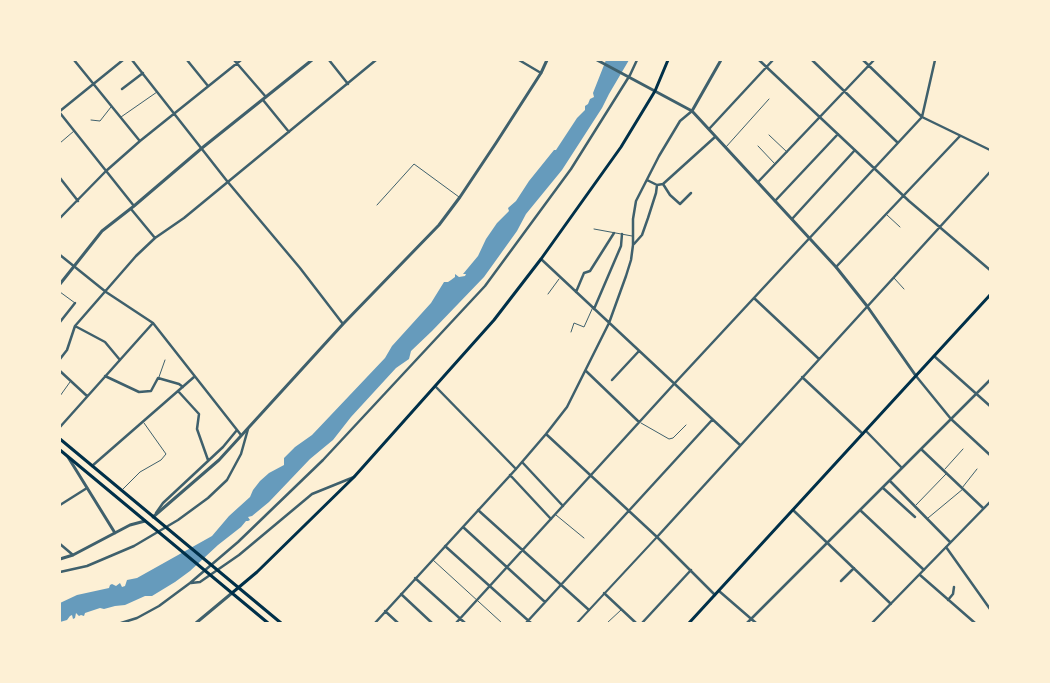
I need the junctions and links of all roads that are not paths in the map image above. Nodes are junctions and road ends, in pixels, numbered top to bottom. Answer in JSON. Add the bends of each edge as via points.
{"nodes":[{"id":1,"x":74,"y":60,"type":"edge"},
{"id":2,"x":123,"y":60,"type":"edge"},
{"id":3,"x":132,"y":60,"type":"edge"},
{"id":4,"x":187,"y":60,"type":"edge"},
{"id":5,"x":234,"y":60,"type":"edge"},
{"id":6,"x":241,"y":60,"type":"edge"},
{"id":7,"x":312,"y":60,"type":"edge"},
{"id":8,"x":329,"y":60,"type":"edge"},
{"id":9,"x":376,"y":60,"type":"edge"},
{"id":10,"x":519,"y":60,"type":"edge"},
{"id":11,"x":547,"y":60,"type":"edge"},
{"id":12,"x":597,"y":60,"type":"edge"},
{"id":13,"x":637,"y":60,"type":"edge"},
{"id":14,"x":668,"y":60,"type":"edge"},
{"id":15,"x":722,"y":60,"type":"edge"},
{"id":16,"x":759,"y":60,"type":"edge"},
{"id":17,"x":772,"y":60,"type":"edge"},
{"id":18,"x":812,"y":60,"type":"edge"},
{"id":19,"x":863,"y":60,"type":"edge"},
{"id":20,"x":874,"y":60,"type":"edge"},
{"id":21,"x":935,"y":60,"type":"edge"},
{"id":22,"x":237,"y":63,"type":"junction"},
{"id":23,"x":766,"y":66,"type":"junction"},
{"id":24,"x":869,"y":66,"type":"junction"},
{"id":25,"x":143,"y":73,"type":"junction"},
{"id":26,"x":541,"y":73,"type":"junction"},
{"id":27,"x":94,"y":84,"type":"junction"},
{"id":28,"x":348,"y":84,"type":"junction"},
{"id":29,"x":208,"y":86,"type":"junction"},
{"id":30,"x":122,"y":89,"type":"dead end"},
{"id":31,"x":655,"y":90,"type":"junction"},
{"id":32,"x":158,"y":91,"type":"junction"},
{"id":33,"x":844,"y":91,"type":"junction"},
{"id":34,"x":265,"y":99,"type":"junction"},
{"id":35,"x":769,"y":99,"type":"dead end"},
{"id":36,"x":112,"y":107,"type":"junction"},
{"id":37,"x":692,"y":111,"type":"junction"},
{"id":38,"x":60,"y":112,"type":"edge"},
{"id":39,"x":174,"y":113,"type":"junction"},
{"id":40,"x":120,"y":117,"type":"junction"},
{"id":41,"x":820,"y":117,"type":"junction"},
{"id":42,"x":922,"y":117,"type":"junction"},
{"id":43,"x":91,"y":120,"type":"dead end"},
{"id":44,"x":709,"y":129,"type":"junction"},
{"id":45,"x":74,"y":131,"type":"junction"},
{"id":46,"x":289,"y":132,"type":"junction"},
{"id":47,"x":838,"y":134,"type":"junction"},
{"id":48,"x":769,"y":135,"type":"dead end"},
{"id":49,"x":715,"y":136,"type":"junction"},
{"id":50,"x":960,"y":136,"type":"junction"},
{"id":51,"x":140,"y":141,"type":"junction"},
{"id":52,"x":60,"y":143,"type":"edge"},
{"id":53,"x":898,"y":143,"type":"junction"},
{"id":54,"x":758,"y":146,"type":"dead end"},
{"id":55,"x":202,"y":148,"type":"junction"},
{"id":56,"x":726,"y":148,"type":"junction"},
{"id":57,"x":856,"y":150,"type":"junction"},
{"id":58,"x":990,"y":150,"type":"edge"},
{"id":59,"x":787,"y":152,"type":"junction"},
{"id":60,"x":776,"y":164,"type":"junction"},
{"id":61,"x":875,"y":168,"type":"junction"},
{"id":62,"x":106,"y":171,"type":"junction"},
{"id":63,"x":990,"y":172,"type":"edge"},
{"id":64,"x":60,"y":178,"type":"edge"},
{"id":65,"x":647,"y":180,"type":"junction"},
{"id":66,"x":227,"y":181,"type":"junction"},
{"id":67,"x":757,"y":183,"type":"junction"},
{"id":68,"x":663,"y":184,"type":"junction"},
{"id":69,"x":657,"y":185,"type":"junction"},
{"id":70,"x":691,"y":192,"type":"dead end"},
{"id":71,"x":903,"y":196,"type":"junction"},
{"id":72,"x":460,"y":197,"type":"junction"},
{"id":73,"x":78,"y":200,"type":"junction"},
{"id":74,"x":775,"y":201,"type":"junction"},
{"id":75,"x":377,"y":205,"type":"dead end"},
{"id":76,"x":133,"y":207,"type":"junction"},
{"id":77,"x":886,"y":214,"type":"junction"},
{"id":78,"x":60,"y":218,"type":"edge"},
{"id":79,"x":792,"y":219,"type":"junction"},
{"id":80,"x":900,"y":227,"type":"dead end"},
{"id":81,"x":939,"y":228,"type":"junction"},
{"id":82,"x":594,"y":229,"type":"dead end"},
{"id":83,"x":614,"y":232,"type":"junction"},
{"id":84,"x":622,"y":234,"type":"junction"},
{"id":85,"x":633,"y":236,"type":"junction"},
{"id":86,"x":156,"y":238,"type":"junction"},
{"id":87,"x":811,"y":238,"type":"junction"},
{"id":88,"x":633,"y":245,"type":"junction"},
{"id":89,"x":60,"y":255,"type":"edge"},
{"id":90,"x":541,"y":259,"type":"junction"},
{"id":91,"x":73,"y":266,"type":"junction"},
{"id":92,"x":836,"y":267,"type":"junction"},
{"id":93,"x":990,"y":270,"type":"edge"},
{"id":94,"x":560,"y":277,"type":"junction"},
{"id":95,"x":894,"y":277,"type":"junction"},
{"id":96,"x":60,"y":284,"type":"edge"},
{"id":97,"x":904,"y":289,"type":"dead end"},
{"id":98,"x":60,"y":292,"type":"edge"},
{"id":99,"x":106,"y":292,"type":"junction"},
{"id":100,"x":576,"y":292,"type":"junction"},
{"id":101,"x":548,"y":294,"type":"dead end"},
{"id":102,"x":990,"y":295,"type":"edge"},
{"id":103,"x":754,"y":298,"type":"junction"},
{"id":104,"x":75,"y":303,"type":"joint"},
{"id":105,"x":867,"y":306,"type":"junction"},
{"id":106,"x":593,"y":308,"type":"junction"},
{"id":107,"x":60,"y":322,"type":"edge"},
{"id":108,"x":153,"y":323,"type":"junction"},
{"id":109,"x":609,"y":323,"type":"junction"},
{"id":110,"x":343,"y":324,"type":"junction"},
{"id":111,"x":75,"y":326,"type":"junction"},
{"id":112,"x":571,"y":332,"type":"dead end"},
{"id":113,"x":639,"y":351,"type":"junction"},
{"id":114,"x":934,"y":356,"type":"junction"},
{"id":115,"x":60,"y":359,"type":"edge"},
{"id":116,"x":819,"y":359,"type":"junction"},
{"id":117,"x":120,"y":360,"type":"junction"},
{"id":118,"x":165,"y":360,"type":"dead end"},
{"id":119,"x":60,"y":371,"type":"edge"},
{"id":120,"x":586,"y":371,"type":"junction"},
{"id":121,"x":105,"y":376,"type":"junction"},
{"id":122,"x":916,"y":376,"type":"junction"},
{"id":123,"x":194,"y":377,"type":"junction"},
{"id":124,"x":802,"y":377,"type":"junction"},
{"id":125,"x":158,"y":378,"type":"junction"},
{"id":126,"x":612,"y":380,"type":"dead end"},
{"id":127,"x":990,"y":380,"type":"edge"},
{"id":128,"x":71,"y":381,"type":"junction"},
{"id":129,"x":674,"y":384,"type":"junction"},
{"id":130,"x":435,"y":386,"type":"junction"},
{"id":131,"x":183,"y":388,"type":"junction"},
{"id":132,"x":178,"y":391,"type":"junction"},
{"id":133,"x":977,"y":394,"type":"junction"},
{"id":134,"x":60,"y":396,"type":"edge"},
{"id":135,"x":88,"y":396,"type":"junction"},
{"id":136,"x":990,"y":406,"type":"edge"},
{"id":137,"x":951,"y":419,"type":"junction"},
{"id":138,"x":712,"y":420,"type":"junction"},
{"id":139,"x":144,"y":422,"type":"junction"},
{"id":140,"x":640,"y":422,"type":"junction"},
{"id":141,"x":686,"y":425,"type":"dead end"},
{"id":142,"x":60,"y":427,"type":"edge"},
{"id":143,"x":248,"y":428,"type":"junction"},
{"id":144,"x":237,"y":430,"type":"junction"},
{"id":145,"x":864,"y":432,"type":"junction"},
{"id":146,"x":546,"y":434,"type":"junction"},
{"id":147,"x":242,"y":435,"type":"junction"},
{"id":148,"x":60,"y":439,"type":"edge"},
{"id":149,"x":740,"y":445,"type":"junction"},
{"id":150,"x":921,"y":449,"type":"junction"},
{"id":151,"x":60,"y":450,"type":"edge"},
{"id":152,"x":963,"y":450,"type":"dead end"},
{"id":153,"x":990,"y":455,"type":"edge"},
{"id":154,"x":68,"y":457,"type":"junction"},
{"id":155,"x":208,"y":460,"type":"junction"},
{"id":156,"x":522,"y":462,"type":"junction"},
{"id":157,"x":92,"y":466,"type":"junction"},
{"id":158,"x":902,"y":468,"type":"junction"},
{"id":159,"x":516,"y":469,"type":"junction"},
{"id":160,"x":977,"y":469,"type":"dead end"},
{"id":161,"x":944,"y":470,"type":"junction"},
{"id":162,"x":947,"y":473,"type":"junction"},
{"id":163,"x":510,"y":475,"type":"junction"},
{"id":164,"x":591,"y":476,"type":"junction"},
{"id":165,"x":354,"y":477,"type":"junction"},
{"id":166,"x":890,"y":481,"type":"junction"},
{"id":167,"x":88,"y":488,"type":"junction"},
{"id":168,"x":883,"y":488,"type":"junction"},
{"id":169,"x":962,"y":488,"type":"junction"},
{"id":170,"x":122,"y":491,"type":"junction"},
{"id":171,"x":990,"y":502,"type":"edge"},
{"id":172,"x":60,"y":505,"type":"edge"},
{"id":173,"x":564,"y":506,"type":"junction"},
{"id":174,"x":915,"y":506,"type":"junction"},
{"id":175,"x":984,"y":509,"type":"junction"},
{"id":176,"x":478,"y":510,"type":"junction"},
{"id":177,"x":793,"y":510,"type":"junction"},
{"id":178,"x":860,"y":510,"type":"junction"},
{"id":179,"x":629,"y":511,"type":"junction"},
{"id":180,"x":920,"y":511,"type":"junction"},
{"id":181,"x":555,"y":515,"type":"junction"},
{"id":182,"x":153,"y":517,"type":"junction"},
{"id":183,"x":915,"y":517,"type":"joint"},
{"id":184,"x":551,"y":519,"type":"junction"},
{"id":185,"x":927,"y":519,"type":"junction"},
{"id":186,"x":145,"y":521,"type":"junction"},
{"id":187,"x":463,"y":527,"type":"junction"},
{"id":188,"x":115,"y":533,"type":"junction"},
{"id":189,"x":657,"y":537,"type":"junction"},
{"id":190,"x":584,"y":538,"type":"dead end"},
{"id":191,"x":950,"y":542,"type":"junction"},
{"id":192,"x":826,"y":543,"type":"junction"},
{"id":193,"x":60,"y":544,"type":"edge"},
{"id":194,"x":446,"y":546,"type":"junction"},
{"id":195,"x":946,"y":547,"type":"junction"},
{"id":196,"x":522,"y":550,"type":"junction"},
{"id":197,"x":73,"y":555,"type":"junction"},
{"id":198,"x":60,"y":559,"type":"edge"},
{"id":199,"x":432,"y":559,"type":"junction"},
{"id":200,"x":507,"y":567,"type":"junction"},
{"id":201,"x":854,"y":568,"type":"junction"},
{"id":202,"x":691,"y":570,"type":"junction"},
{"id":203,"x":924,"y":570,"type":"junction"},
{"id":204,"x":60,"y":572,"type":"edge"},
{"id":205,"x":920,"y":575,"type":"junction"},
{"id":206,"x":415,"y":578,"type":"junction"},
{"id":207,"x":841,"y":581,"type":"dead end"},
{"id":208,"x":190,"y":583,"type":"junction"},
{"id":209,"x":562,"y":584,"type":"junction"},
{"id":210,"x":491,"y":586,"type":"junction"},
{"id":211,"x":954,"y":587,"type":"dead end"},
{"id":212,"x":239,"y":588,"type":"junction"},
{"id":213,"x":719,"y":591,"type":"junction"},
{"id":214,"x":232,"y":593,"type":"junction"},
{"id":215,"x":604,"y":593,"type":"junction"},
{"id":216,"x":401,"y":594,"type":"junction"},
{"id":217,"x":715,"y":595,"type":"junction"},
{"id":218,"x":478,"y":600,"type":"junction"},
{"id":219,"x":948,"y":600,"type":"junction"},
{"id":220,"x":545,"y":602,"type":"junction"},
{"id":221,"x":891,"y":604,"type":"junction"},
{"id":222,"x":622,"y":609,"type":"junction"},
{"id":223,"x":990,"y":609,"type":"edge"},
{"id":224,"x":589,"y":610,"type":"junction"},
{"id":225,"x":385,"y":612,"type":"junction"},
{"id":226,"x":460,"y":619,"type":"junction"},
{"id":227,"x":751,"y":619,"type":"junction"},
{"id":228,"x":528,"y":622,"type":"edge"},
{"id":229,"x":121,"y":623,"type":"edge"},
{"id":230,"x":196,"y":623,"type":"edge"},
{"id":231,"x":268,"y":623,"type":"edge"},
{"id":232,"x":281,"y":623,"type":"edge"},
{"id":233,"x":375,"y":623,"type":"edge"},
{"id":234,"x":398,"y":623,"type":"edge"},
{"id":235,"x":432,"y":623,"type":"edge"},
{"id":236,"x":456,"y":623,"type":"edge"},
{"id":237,"x":465,"y":623,"type":"edge"},
{"id":238,"x":502,"y":623,"type":"edge"},
{"id":239,"x":577,"y":623,"type":"edge"},
{"id":240,"x":608,"y":623,"type":"edge"},
{"id":241,"x":636,"y":623,"type":"edge"},
{"id":242,"x":642,"y":623,"type":"edge"},
{"id":243,"x":690,"y":623,"type":"edge"},
{"id":244,"x":747,"y":623,"type":"edge"},
{"id":245,"x":756,"y":623,"type":"edge"},
{"id":246,"x":872,"y":623,"type":"edge"},
{"id":247,"x":974,"y":623,"type":"edge"}],
"edges":[{"from":1,"to":27,"type":"street"},
{"from":2,"to":27,"type":"street"},
{"from":3,"to":25,"type":"street"},
{"from":4,"to":29,"type":"street"},
{"from":5,"to":22,"type":"street"},
{"from":6,"to":22,"type":"street"},
{"from":7,"to":34,"type":"street"},
{"from":8,"to":28,"type":"street"},
{"from":9,"to":28,"type":"street"},
{"from":10,"to":26,"type":"street"},
{"from":11,"to":26,"type":"street"},
{"from":12,"to":31,"type":"street"},
{"from":13,"to":208,"type":"street","via":[[571,169],[485,286],[323,460]]},
{"from":14,"to":31,"type":"main road"},
{"from":15,"to":37,"type":"street"},
{"from":16,"to":23,"type":"street"},
{"from":17,"to":23,"type":"street"},
{"from":18,"to":33,"type":"street"},
{"from":19,"to":24,"type":"street"},
{"from":20,"to":24,"type":"street"},
{"from":21,"to":42,"type":"street"},
{"from":22,"to":29,"type":"street"},
{"from":22,"to":34,"type":"street"},
{"from":23,"to":41,"type":"street"},
{"from":23,"to":44,"type":"street"},
{"from":24,"to":33,"type":"street"},
{"from":24,"to":42,"type":"street"},
{"from":25,"to":30,"type":"street"},
{"from":25,"to":32,"type":"street"},
{"from":26,"to":72,"type":"street"},
{"from":27,"to":36,"type":"street"},
{"from":27,"to":38,"type":"street"},
{"from":28,"to":46,"type":"street"},
{"from":29,"to":39,"type":"street"},
{"from":31,"to":37,"type":"street"},
{"from":31,"to":90,"type":"main road","via":[[621,147]]},
{"from":32,"to":39,"type":"street"},
{"from":32,"to":40,"type":"lane"},
{"from":33,"to":41,"type":"street"},
{"from":33,"to":53,"type":"street"},
{"from":34,"to":46,"type":"street"},
{"from":34,"to":55,"type":"street"},
{"from":35,"to":56,"type":"lane"},
{"from":36,"to":40,"type":"street"},
{"from":36,"to":43,"type":"lane","via":[[100,121]]},
{"from":37,"to":44,"type":"street"},
{"from":37,"to":65,"type":"street","via":[[680,121]]},
{"from":38,"to":45,"type":"street"},
{"from":39,"to":51,"type":"street"},
{"from":39,"to":55,"type":"street"},
{"from":40,"to":51,"type":"street"},
{"from":41,"to":47,"type":"street"},
{"from":41,"to":59,"type":"street"},
{"from":42,"to":50,"type":"street"},
{"from":42,"to":53,"type":"street"},
{"from":44,"to":49,"type":"street"},
{"from":45,"to":52,"type":"lane"},
{"from":45,"to":62,"type":"street"},
{"from":46,"to":66,"type":"street"},
{"from":47,"to":57,"type":"street"},
{"from":47,"to":74,"type":"street"},
{"from":48,"to":59,"type":"lane"},
{"from":49,"to":56,"type":"street"},
{"from":49,"to":68,"type":"street"},
{"from":50,"to":58,"type":"street"},
{"from":50,"to":71,"type":"street"},
{"from":51,"to":62,"type":"street"},
{"from":53,"to":61,"type":"street"},
{"from":54,"to":60,"type":"lane"},
{"from":55,"to":66,"type":"street"},
{"from":55,"to":76,"type":"street"},
{"from":56,"to":67,"type":"street"},
{"from":57,"to":61,"type":"street"},
{"from":57,"to":79,"type":"street"},
{"from":59,"to":60,"type":"street"},
{"from":60,"to":67,"type":"street"},
{"from":61,"to":71,"type":"street"},
{"from":61,"to":87,"type":"street"},
{"from":62,"to":73,"type":"street"},
{"from":62,"to":76,"type":"street"},
{"from":63,"to":81,"type":"street"},
{"from":64,"to":73,"type":"street"},
{"from":65,"to":69,"type":"street"},
{"from":65,"to":85,"type":"street","via":[[636,201]]},
{"from":66,"to":86,"type":"street"},
{"from":66,"to":110,"type":"street"},
{"from":67,"to":74,"type":"street"},
{"from":68,"to":69,"type":"street"},
{"from":68,"to":70,"type":"street","via":[[680,204]]},
{"from":69,"to":88,"type":"street","via":[[642,235]]},
{"from":71,"to":77,"type":"street"},
{"from":71,"to":81,"type":"street"},
{"from":72,"to":75,"type":"lane","via":[[414,164]]},
{"from":72,"to":110,"type":"street","via":[[434,231]]},
{"from":73,"to":78,"type":"street"},
{"from":74,"to":79,"type":"street"},
{"from":76,"to":86,"type":"street"},
{"from":76,"to":91,"type":"street","via":[[102,231]]},
{"from":77,"to":80,"type":"lane"},
{"from":77,"to":92,"type":"street"},
{"from":79,"to":87,"type":"street"},
{"from":81,"to":93,"type":"street"},
{"from":81,"to":95,"type":"street"},
{"from":82,"to":83,"type":"lane"},
{"from":83,"to":84,"type":"lane"},
{"from":83,"to":100,"type":"street","via":[[590,272],[584,273]]},
{"from":84,"to":85,"type":"lane"},
{"from":84,"to":106,"type":"street","via":[[621,246]]},
{"from":85,"to":88,"type":"street"},
{"from":86,"to":99,"type":"street"},
{"from":87,"to":92,"type":"street"},
{"from":87,"to":103,"type":"street"},
{"from":88,"to":109,"type":"street"},
{"from":89,"to":91,"type":"street"},
{"from":90,"to":94,"type":"street"},
{"from":90,"to":130,"type":"main road","via":[[494,320]]},
{"from":91,"to":96,"type":"street"},
{"from":91,"to":99,"type":"street"},
{"from":92,"to":105,"type":"street"},
{"from":94,"to":100,"type":"street"},
{"from":94,"to":101,"type":"lane"},
{"from":95,"to":97,"type":"lane"},
{"from":95,"to":105,"type":"street"},
{"from":98,"to":104,"type":"lane"},
{"from":99,"to":108,"type":"street"},
{"from":99,"to":111,"type":"street"},
{"from":100,"to":106,"type":"street"},
{"from":102,"to":114,"type":"main road"},
{"from":103,"to":116,"type":"street"},
{"from":103,"to":129,"type":"street"},
{"from":104,"to":107,"type":"street"},
{"from":105,"to":116,"type":"street"},
{"from":105,"to":122,"type":"street"},
{"from":106,"to":109,"type":"street"},
{"from":106,"to":112,"type":"lane","via":[[584,327],[574,323]]},
{"from":108,"to":117,"type":"street"},
{"from":108,"to":123,"type":"street"},
{"from":109,"to":113,"type":"street"},
{"from":109,"to":120,"type":"street"},
{"from":110,"to":143,"type":"street"},
{"from":111,"to":115,"type":"street","via":[[68,350]]},
{"from":111,"to":117,"type":"street","via":[[102,341]]},
{"from":113,"to":126,"type":"street"},
{"from":113,"to":129,"type":"street"},
{"from":114,"to":122,"type":"main road"},
{"from":114,"to":133,"type":"street"},
{"from":116,"to":124,"type":"street"},
{"from":117,"to":121,"type":"street"},
{"from":118,"to":125,"type":"lane"},
{"from":119,"to":128,"type":"street"},
{"from":120,"to":140,"type":"street"},
{"from":120,"to":146,"type":"street","via":[[566,408]]},
{"from":121,"to":125,"type":"street","via":[[139,392],[151,390]]},
{"from":121,"to":135,"type":"street"},
{"from":122,"to":137,"type":"street"},
{"from":122,"to":145,"type":"main road"},
{"from":123,"to":131,"type":"street"},
{"from":123,"to":144,"type":"street"},
{"from":124,"to":145,"type":"street"},
{"from":124,"to":149,"type":"street"},
{"from":125,"to":131,"type":"street"},
{"from":127,"to":133,"type":"street"},
{"from":128,"to":134,"type":"lane"},
{"from":128,"to":135,"type":"street"},
{"from":129,"to":138,"type":"street"},
{"from":129,"to":140,"type":"street"},
{"from":130,"to":159,"type":"street"},
{"from":130,"to":165,"type":"main road"},
{"from":131,"to":132,"type":"street"},
{"from":132,"to":139,"type":"street"},
{"from":132,"to":155,"type":"street","via":[[199,414],[197,430]]},
{"from":133,"to":136,"type":"street"},
{"from":133,"to":137,"type":"street"},
{"from":135,"to":142,"type":"street"},
{"from":137,"to":150,"type":"street"},
{"from":137,"to":153,"type":"street"},
{"from":138,"to":149,"type":"street"},
{"from":138,"to":179,"type":"street"},
{"from":139,"to":157,"type":"street"},
{"from":139,"to":170,"type":"lane","via":[[166,454],[140,472]]},
{"from":140,"to":141,"type":"lane","via":[[670,439]]},
{"from":140,"to":164,"type":"street"},
{"from":143,"to":147,"type":"street"},
{"from":143,"to":204,"type":"street","via":[[241,454],[227,480],[208,498],[134,546],[87,566]]},
{"from":144,"to":147,"type":"street"},
{"from":144,"to":155,"type":"street"},
{"from":145,"to":158,"type":"street"},
{"from":145,"to":177,"type":"main road"},
{"from":146,"to":156,"type":"street"},
{"from":146,"to":164,"type":"street"},
{"from":147,"to":182,"type":"street","via":[[219,460]]},
{"from":148,"to":157,"type":"main road"},
{"from":149,"to":189,"type":"street"},
{"from":150,"to":158,"type":"street"},
{"from":150,"to":161,"type":"street"},
{"from":151,"to":154,"type":"main road"},
{"from":152,"to":161,"type":"lane"},
{"from":154,"to":167,"type":"street"},
{"from":154,"to":186,"type":"main road"},
{"from":155,"to":182,"type":"street","via":[[163,503]]},
{"from":156,"to":159,"type":"street"},
{"from":156,"to":173,"type":"street"},
{"from":157,"to":170,"type":"main road"},
{"from":158,"to":166,"type":"street"},
{"from":159,"to":163,"type":"street"},
{"from":160,"to":169,"type":"lane"},
{"from":161,"to":162,"type":"street"},
{"from":162,"to":169,"type":"street"},
{"from":162,"to":174,"type":"lane"},
{"from":163,"to":176,"type":"street"},
{"from":163,"to":184,"type":"street"},
{"from":164,"to":173,"type":"street"},
{"from":164,"to":179,"type":"street"},
{"from":165,"to":208,"type":"street","via":[[312,494],[239,554],[200,582]]},
{"from":165,"to":212,"type":"main road"},
{"from":166,"to":168,"type":"street"},
{"from":166,"to":174,"type":"street"},
{"from":167,"to":172,"type":"street"},
{"from":167,"to":188,"type":"street"},
{"from":168,"to":178,"type":"street"},
{"from":168,"to":183,"type":"street"},
{"from":169,"to":175,"type":"street"},
{"from":169,"to":185,"type":"lane"},
{"from":170,"to":182,"type":"main road"},
{"from":171,"to":175,"type":"street"},
{"from":173,"to":181,"type":"street"},
{"from":174,"to":180,"type":"street"},
{"from":175,"to":191,"type":"street"},
{"from":176,"to":187,"type":"street"},
{"from":176,"to":196,"type":"street"},
{"from":177,"to":192,"type":"street"},
{"from":177,"to":213,"type":"main road"},
{"from":178,"to":192,"type":"street"},
{"from":178,"to":203,"type":"street"},
{"from":179,"to":189,"type":"street"},
{"from":179,"to":209,"type":"street"},
{"from":180,"to":183,"type":"lane"},
{"from":180,"to":185,"type":"street"},
{"from":181,"to":184,"type":"street"},
{"from":181,"to":190,"type":"lane"},
{"from":182,"to":212,"type":"main road"},
{"from":184,"to":196,"type":"street"},
{"from":185,"to":191,"type":"street"},
{"from":186,"to":188,"type":"street"},
{"from":186,"to":214,"type":"main road"},
{"from":187,"to":194,"type":"street"},
{"from":187,"to":200,"type":"street"},
{"from":188,"to":197,"type":"street"},
{"from":189,"to":202,"type":"street"},
{"from":189,"to":215,"type":"street"},
{"from":191,"to":195,"type":"street"},
{"from":192,"to":201,"type":"street"},
{"from":192,"to":227,"type":"street"},
{"from":193,"to":197,"type":"street"},
{"from":194,"to":199,"type":"street"},
{"from":194,"to":210,"type":"street"},
{"from":195,"to":203,"type":"street"},
{"from":195,"to":223,"type":"street"},
{"from":196,"to":200,"type":"street"},
{"from":196,"to":209,"type":"street"},
{"from":197,"to":198,"type":"street"},
{"from":199,"to":206,"type":"street"},
{"from":199,"to":218,"type":"lane"},
{"from":200,"to":210,"type":"street"},
{"from":200,"to":220,"type":"street"},
{"from":201,"to":207,"type":"street"},
{"from":201,"to":221,"type":"street"},
{"from":202,"to":217,"type":"street"},
{"from":202,"to":242,"type":"street"},
{"from":203,"to":205,"type":"street"},
{"from":205,"to":219,"type":"street"},
{"from":205,"to":221,"type":"street"},
{"from":206,"to":216,"type":"street"},
{"from":206,"to":226,"type":"street"},
{"from":208,"to":229,"type":"street","via":[[152,610]]},
{"from":209,"to":220,"type":"street"},
{"from":209,"to":224,"type":"street"},
{"from":210,"to":218,"type":"street"},
{"from":210,"to":228,"type":"street"},
{"from":211,"to":219,"type":"street"},
{"from":212,"to":214,"type":"main road"},
{"from":212,"to":232,"type":"main road"},
{"from":213,"to":217,"type":"main road"},
{"from":213,"to":227,"type":"street"},
{"from":214,"to":230,"type":"street"},
{"from":214,"to":231,"type":"main road"},
{"from":215,"to":222,"type":"street"},
{"from":215,"to":224,"type":"street"},
{"from":216,"to":225,"type":"street"},
{"from":216,"to":235,"type":"street"},
{"from":217,"to":243,"type":"main road"},
{"from":218,"to":226,"type":"street"},
{"from":218,"to":238,"type":"lane"},
{"from":219,"to":247,"type":"street"},
{"from":220,"to":228,"type":"street"},
{"from":221,"to":246,"type":"street"},
{"from":222,"to":240,"type":"lane"},
{"from":222,"to":241,"type":"street"},
{"from":224,"to":239,"type":"street"},
{"from":225,"to":233,"type":"street"},
{"from":225,"to":234,"type":"street"},
{"from":226,"to":236,"type":"street"},
{"from":226,"to":237,"type":"street"},
{"from":227,"to":244,"type":"street"},
{"from":227,"to":245,"type":"street"}]}
